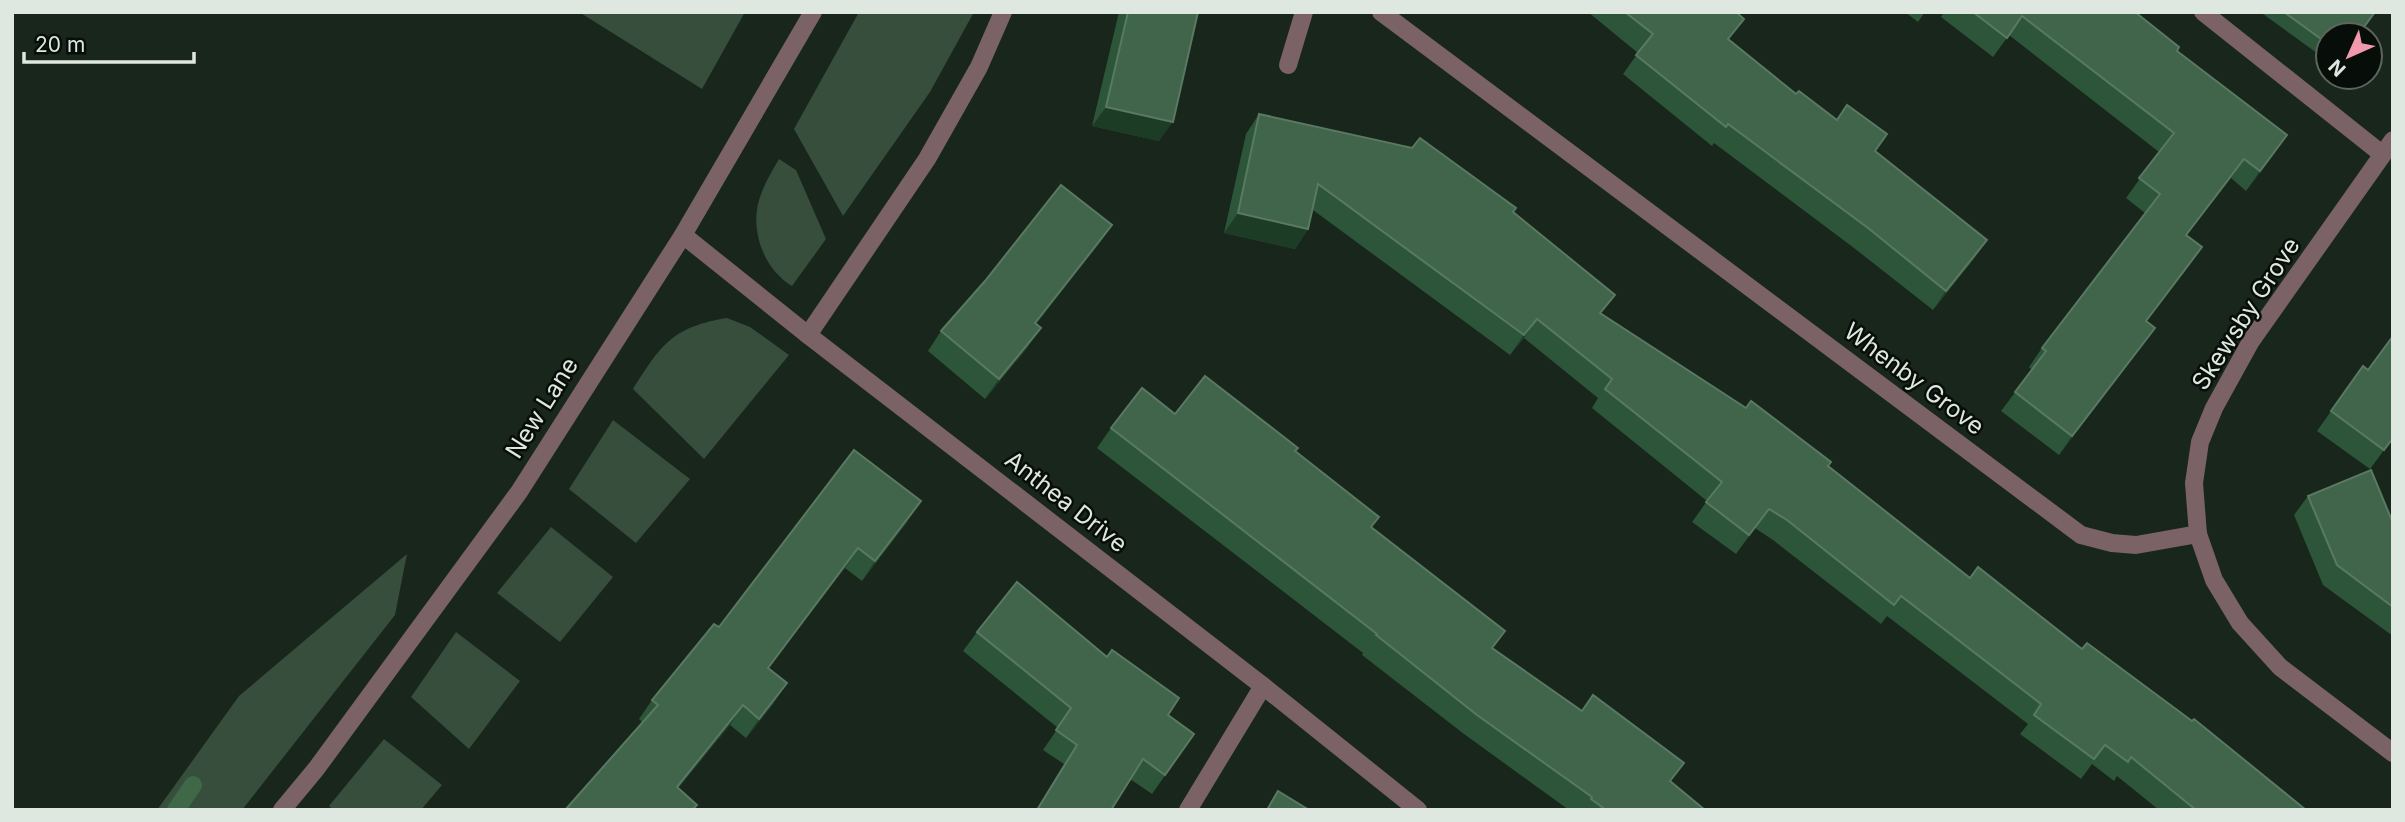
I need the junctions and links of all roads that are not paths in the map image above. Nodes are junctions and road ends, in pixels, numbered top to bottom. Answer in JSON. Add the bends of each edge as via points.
{"nodes":[{"id":1,"x":813,"y":12,"type":"edge"},
{"id":2,"x":1003,"y":12,"type":"edge"},
{"id":3,"x":1304,"y":12,"type":"edge"},
{"id":4,"x":1381,"y":12,"type":"edge"},
{"id":5,"x":2203,"y":12,"type":"edge"},
{"id":6,"x":1288,"y":65,"type":"dead end"},
{"id":7,"x":2387,"y":147,"type":"edge"},
{"id":8,"x":683,"y":235,"type":"junction"},
{"id":9,"x":808,"y":335,"type":"junction"},
{"id":10,"x":2198,"y":534,"type":"junction"},
{"id":11,"x":1263,"y":686,"type":"junction"},
{"id":12,"x":2393,"y":753,"type":"edge"},
{"id":13,"x":282,"y":810,"type":"edge"},
{"id":14,"x":1188,"y":810,"type":"edge"},
{"id":15,"x":1418,"y":810,"type":"edge"}],
"edges":[{"from":1,"to":8,"type":"street","name":"New Lane"},
{"from":2,"to":9,"type":"street","via":[[979,67],[926,159]]},
{"from":3,"to":6,"type":"street"},
{"from":4,"to":10,"type":"street","name":"Whenby Grove","via":[[2081,535],[2136,545]]},
{"from":5,"to":7,"type":"street"},
{"from":7,"to":10,"type":"street","name":"Skewsby Grove","via":[[2251,341],[2214,408],[2200,442],[2194,483]]},
{"from":8,"to":9,"type":"street","name":"Anthea Drive"},
{"from":8,"to":13,"type":"street","name":"New Lane","via":[[519,492]]},
{"from":9,"to":11,"type":"street","name":"Anthea Drive"},
{"from":10,"to":12,"type":"street","via":[[2214,580],[2240,623],[2280,667]]},
{"from":11,"to":14,"type":"street"},
{"from":11,"to":15,"type":"street","name":"Anthea Drive"}]}
